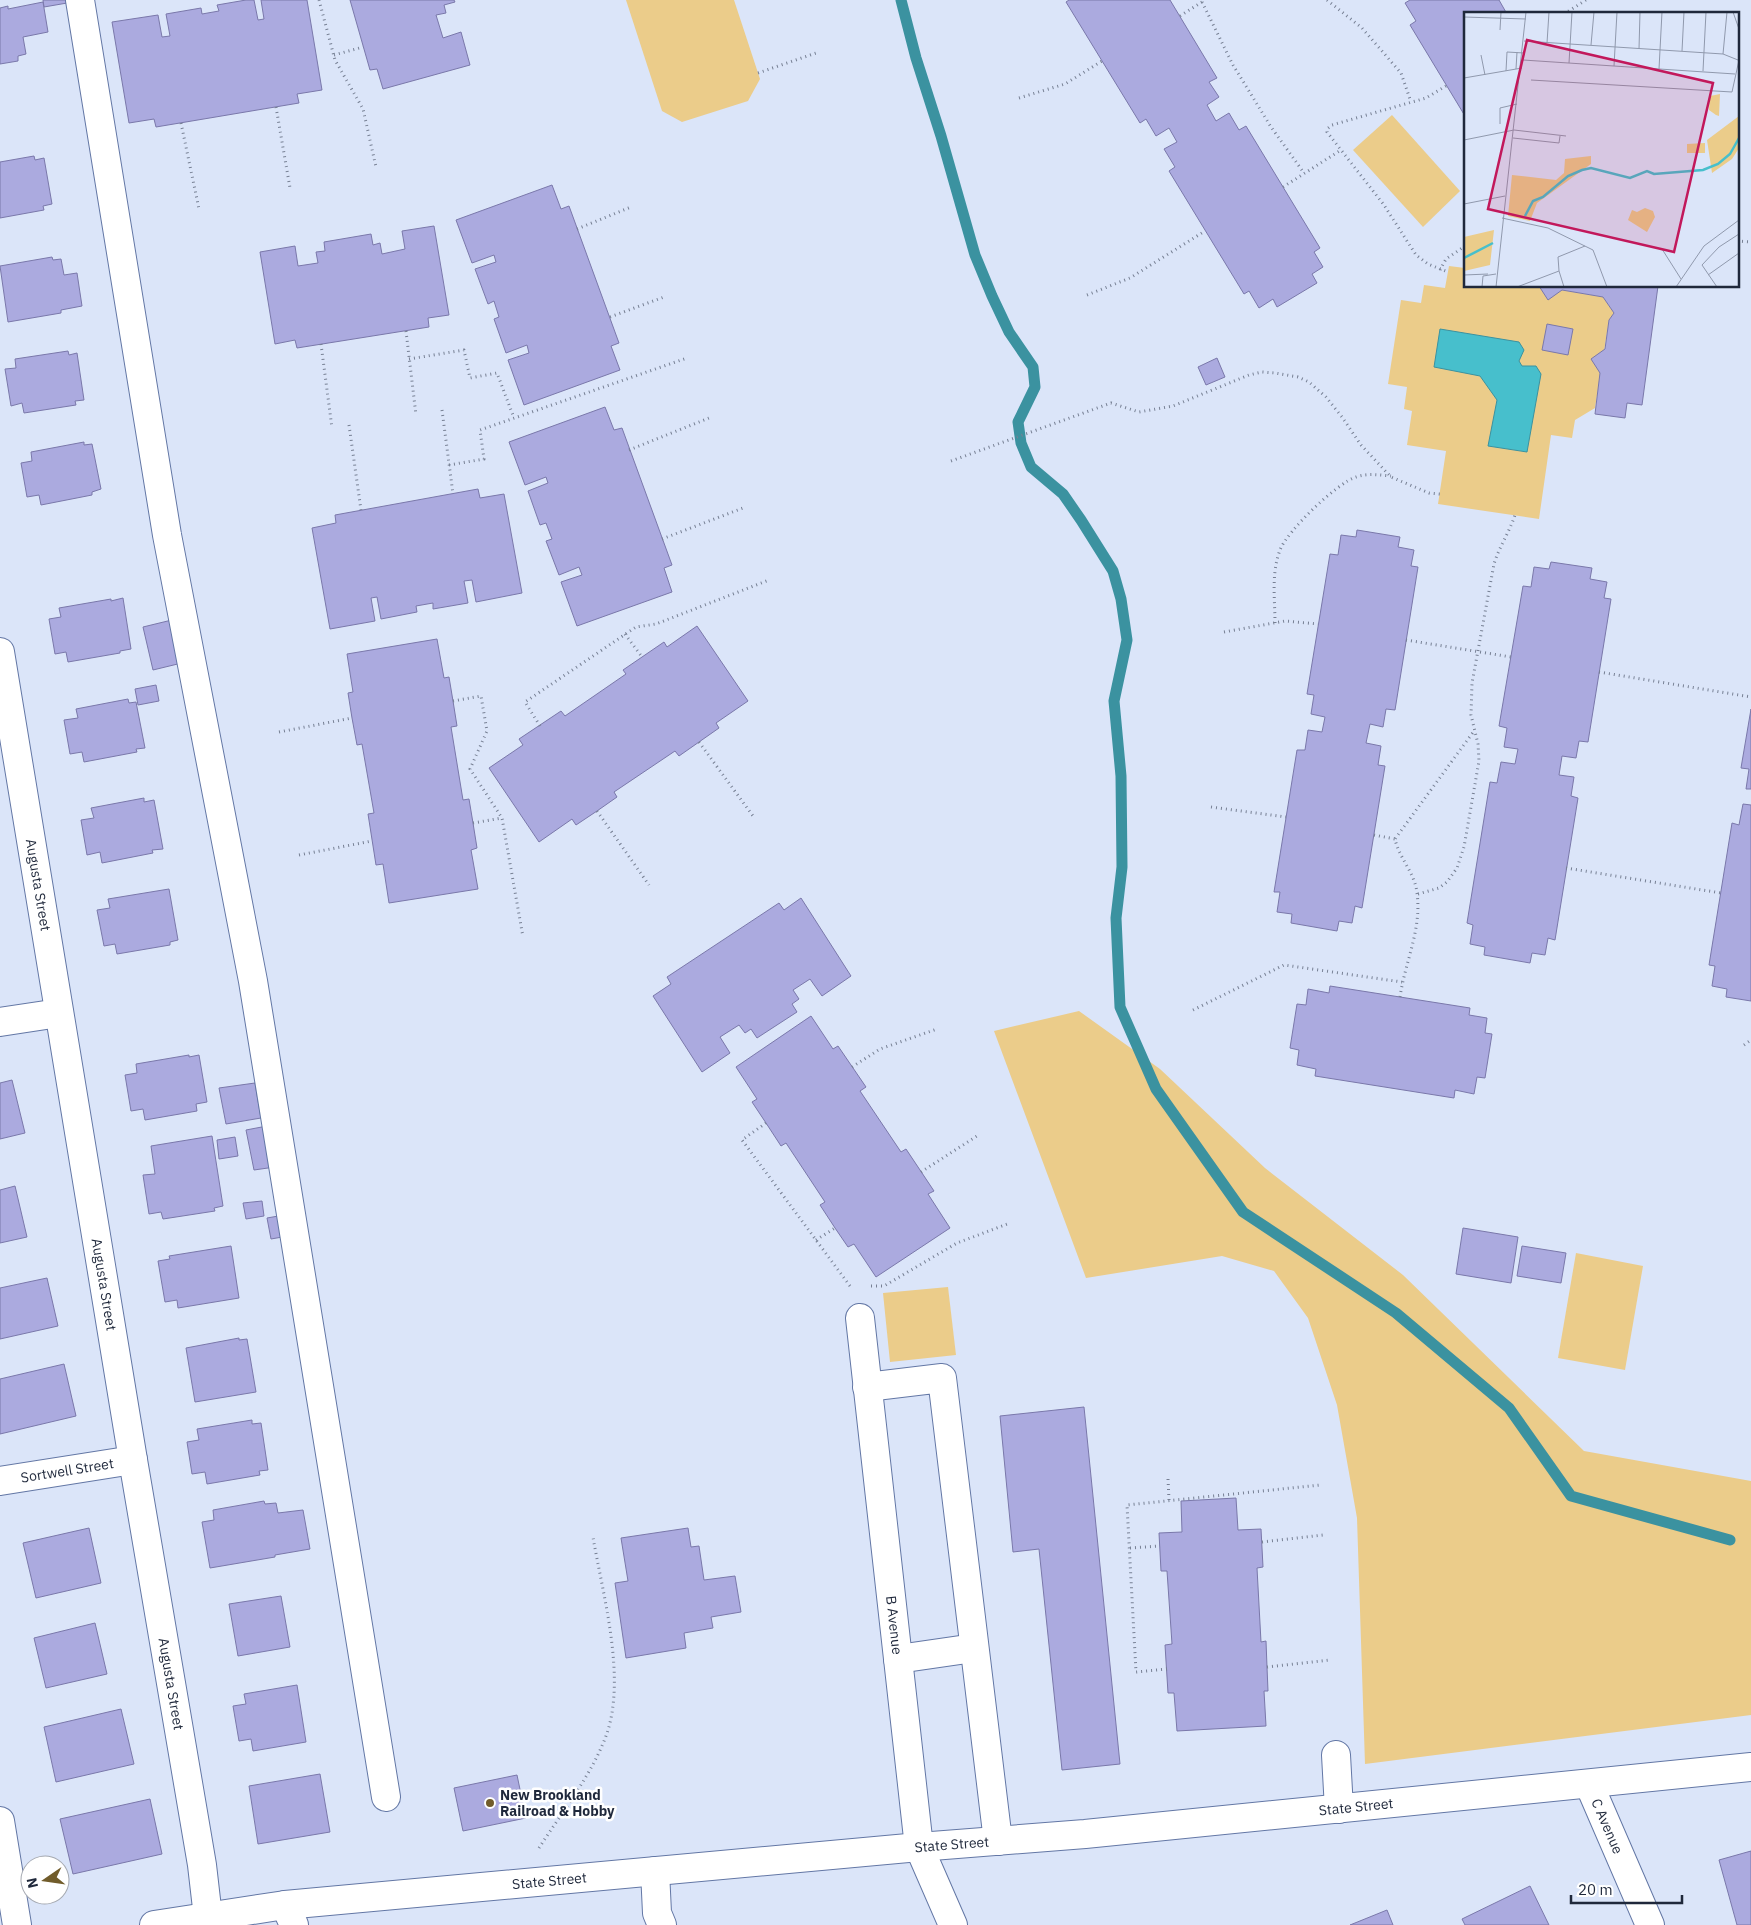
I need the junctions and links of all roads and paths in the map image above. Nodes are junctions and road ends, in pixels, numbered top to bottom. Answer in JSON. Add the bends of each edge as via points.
{"nodes":[{"id":1,"x":80,"y":0,"type":"edge"},
{"id":2,"x":319,"y":0,"type":"edge"},
{"id":3,"x":1327,"y":0,"type":"edge"},
{"id":4,"x":1586,"y":0,"type":"edge"},
{"id":5,"x":1203,"y":1,"type":"edge"},
{"id":6,"x":1567,"y":12,"type":"edge"},
{"id":7,"x":1180,"y":16,"type":"dead end"},
{"id":8,"x":363,"y":47,"type":"dead end"},
{"id":9,"x":819,"y":52,"type":"dead end"},
{"id":10,"x":334,"y":55,"type":"junction"},
{"id":11,"x":1102,"y":60,"type":"dead end"},
{"id":12,"x":758,"y":73,"type":"dead end"},
{"id":13,"x":1446,"y":86,"type":"dead end"},
{"id":14,"x":1019,"y":98,"type":"dead end"},
{"id":15,"x":1412,"y":102,"type":"junction"},
{"id":16,"x":276,"y":107,"type":"dead end"},
{"id":17,"x":181,"y":123,"type":"dead end"},
{"id":18,"x":1341,"y":150,"type":"junction"},
{"id":19,"x":376,"y":167,"type":"dead end"},
{"id":20,"x":1304,"y":173,"type":"junction"},
{"id":21,"x":1283,"y":187,"type":"dead end"},
{"id":22,"x":290,"y":188,"type":"dead end"},
{"id":23,"x":631,"y":207,"type":"dead end"},
{"id":24,"x":199,"y":209,"type":"dead end"},
{"id":25,"x":577,"y":228,"type":"dead end"},
{"id":26,"x":1205,"y":231,"type":"dead end"},
{"id":27,"x":1738,"y":241,"type":"edge"},
{"id":28,"x":1751,"y":242,"type":"edge"},
{"id":29,"x":1464,"y":247,"type":"edge"},
{"id":30,"x":1440,"y":270,"type":"junction"},
{"id":31,"x":1448,"y":272,"type":"dead end"},
{"id":32,"x":1087,"y":295,"type":"dead end"},
{"id":33,"x":664,"y":297,"type":"dead end"},
{"id":34,"x":610,"y":317,"type":"dead end"},
{"id":35,"x":406,"y":331,"type":"dead end"},
{"id":36,"x":321,"y":344,"type":"dead end"},
{"id":37,"x":686,"y":358,"type":"dead end"},
{"id":38,"x":409,"y":359,"type":"junction"},
{"id":39,"x":442,"y":410,"type":"dead end"},
{"id":40,"x":416,"y":414,"type":"dead end"},
{"id":41,"x":514,"y":418,"type":"junction"},
{"id":42,"x":709,"y":418,"type":"dead end"},
{"id":43,"x":349,"y":425,"type":"dead end"},
{"id":44,"x":332,"y":428,"type":"dead end"},
{"id":45,"x":630,"y":450,"type":"dead end"},
{"id":46,"x":952,"y":461,"type":"dead end"},
{"id":47,"x":449,"y":465,"type":"junction"},
{"id":48,"x":1391,"y":476,"type":"junction"},
{"id":49,"x":453,"y":494,"type":"dead end"},
{"id":50,"x":1440,"y":494,"type":"dead end"},
{"id":51,"x":743,"y":508,"type":"dead end"},
{"id":52,"x":361,"y":510,"type":"dead end"},
{"id":53,"x":1515,"y":515,"type":"dead end"},
{"id":54,"x":662,"y":539,"type":"dead end"},
{"id":55,"x":769,"y":580,"type":"dead end"},
{"id":56,"x":1275,"y":623,"type":"junction"},
{"id":57,"x":1318,"y":624,"type":"dead end"},
{"id":58,"x":1224,"y":632,"type":"dead end"},
{"id":59,"x":625,"y":634,"type":"junction"},
{"id":60,"x":1406,"y":640,"type":"dead end"},
{"id":61,"x":0,"y":652,"type":"edge"},
{"id":62,"x":1478,"y":652,"type":"junction"},
{"id":63,"x":642,"y":657,"type":"dead end"},
{"id":64,"x":1511,"y":657,"type":"dead end"},
{"id":65,"x":1599,"y":672,"type":"dead end"},
{"id":66,"x":1751,"y":697,"type":"edge"},
{"id":67,"x":453,"y":701,"type":"dead end"},
{"id":68,"x":352,"y":718,"type":"dead end"},
{"id":69,"x":540,"y":726,"type":"dead end"},
{"id":70,"x":1474,"y":730,"type":"junction"},
{"id":71,"x":278,"y":732,"type":"dead end"},
{"id":72,"x":700,"y":742,"type":"dead end"},
{"id":73,"x":1211,"y":807,"type":"dead end"},
{"id":74,"x":597,"y":811,"type":"dead end"},
{"id":75,"x":752,"y":816,"type":"dead end"},
{"id":76,"x":1286,"y":817,"type":"dead end"},
{"id":77,"x":502,"y":818,"type":"junction"},
{"id":78,"x":473,"y":823,"type":"dead end"},
{"id":79,"x":1374,"y":834,"type":"dead end"},
{"id":80,"x":1395,"y":839,"type":"junction"},
{"id":81,"x":372,"y":841,"type":"dead end"},
{"id":82,"x":299,"y":856,"type":"dead end"},
{"id":83,"x":1566,"y":868,"type":"dead end"},
{"id":84,"x":648,"y":885,"type":"dead end"},
{"id":85,"x":1720,"y":893,"type":"dead end"},
{"id":86,"x":1418,"y":894,"type":"junction"},
{"id":87,"x":523,"y":937,"type":"dead end"},
{"id":88,"x":1402,"y":982,"type":"junction"},
{"id":89,"x":1400,"y":997,"type":"dead end"},
{"id":90,"x":1193,"y":1010,"type":"dead end"},
{"id":91,"x":59,"y":1013,"type":"junction"},
{"id":92,"x":0,"y":1022,"type":"edge"},
{"id":93,"x":937,"y":1029,"type":"dead end"},
{"id":94,"x":1751,"y":1040,"type":"edge"},
{"id":95,"x":1744,"y":1044,"type":"dead end"},
{"id":96,"x":852,"y":1067,"type":"dead end"},
{"id":97,"x":766,"y":1123,"type":"dead end"},
{"id":98,"x":977,"y":1136,"type":"dead end"},
{"id":99,"x":921,"y":1172,"type":"dead end"},
{"id":100,"x":1010,"y":1224,"type":"dead end"},
{"id":101,"x":835,"y":1228,"type":"dead end"},
{"id":102,"x":816,"y":1240,"type":"junction"},
{"id":103,"x":858,"y":1286,"type":"dead end"},
{"id":104,"x":867,"y":1286,"type":"dead end"},
{"id":105,"x":860,"y":1318,"type":"dead end"},
{"id":106,"x":867,"y":1387,"type":"junction"},
{"id":107,"x":133,"y":1460,"type":"junction"},
{"id":108,"x":1168,"y":1480,"type":"dead end"},
{"id":109,"x":0,"y":1481,"type":"edge"},
{"id":110,"x":1320,"y":1485,"type":"dead end"},
{"id":111,"x":1169,"y":1500,"type":"junction"},
{"id":112,"x":1323,"y":1535,"type":"dead end"},
{"id":113,"x":593,"y":1537,"type":"dead end"},
{"id":114,"x":1262,"y":1542,"type":"dead end"},
{"id":115,"x":1160,"y":1546,"type":"dead end"},
{"id":116,"x":1130,"y":1548,"type":"junction"},
{"id":117,"x":974,"y":1648,"type":"junction"},
{"id":118,"x":898,"y":1658,"type":"junction"},
{"id":119,"x":1330,"y":1660,"type":"dead end"},
{"id":120,"x":1267,"y":1667,"type":"dead end"},
{"id":121,"x":1167,"y":1669,"type":"dead end"},
{"id":122,"x":1336,"y":1755,"type":"dead end"},
{"id":123,"x":1751,"y":1767,"type":"edge"},
{"id":124,"x":1589,"y":1784,"type":"junction"},
{"id":125,"x":386,"y":1797,"type":"dead end"},
{"id":126,"x":1339,"y":1809,"type":"junction"},
{"id":127,"x":0,"y":1820,"type":"edge"},
{"id":128,"x":998,"y":1840,"type":"junction"},
{"id":129,"x":918,"y":1847,"type":"junction"},
{"id":130,"x":655,"y":1871,"type":"junction"},
{"id":131,"x":516,"y":1884,"type":"junction"},
{"id":132,"x":289,"y":1915,"type":"edge"},
{"id":133,"x":208,"y":1917,"type":"junction"},
{"id":134,"x":17,"y":1925,"type":"edge"},
{"id":135,"x":154,"y":1925,"type":"edge"},
{"id":136,"x":662,"y":1925,"type":"edge"},
{"id":137,"x":953,"y":1925,"type":"edge"},
{"id":138,"x":1650,"y":1925,"type":"edge"}],
"edges":[{"from":1,"to":125,"type":"street","via":[[167,534],[253,981]]},
{"from":2,"to":10,"type":"path"},
{"from":3,"to":15,"type":"path","via":[[1362,28],[1401,73]]},
{"from":4,"to":6,"type":"path"},
{"from":5,"to":7,"type":"path"},
{"from":5,"to":20,"type":"path","via":[[1233,66]]},
{"from":8,"to":10,"type":"path"},
{"from":9,"to":12,"type":"path"},
{"from":10,"to":19,"type":"path","via":[[363,109]]},
{"from":11,"to":14,"type":"path","via":[[1065,84]]},
{"from":13,"to":15,"type":"path"},
{"from":15,"to":18,"type":"path","via":[[1328,127],[1327,132]]},
{"from":16,"to":22,"type":"path"},
{"from":17,"to":24,"type":"path"},
{"from":18,"to":20,"type":"path"},
{"from":18,"to":30,"type":"path","via":[[1384,205],[1416,255]]},
{"from":20,"to":21,"type":"path"},
{"from":23,"to":25,"type":"path"},
{"from":26,"to":32,"type":"path","via":[[1130,278]]},
{"from":27,"to":28,"type":"path"},
{"from":29,"to":30,"type":"path","via":[[1446,259]]},
{"from":30,"to":31,"type":"path"},
{"from":33,"to":34,"type":"path"},
{"from":35,"to":38,"type":"path"},
{"from":36,"to":44,"type":"path"},
{"from":37,"to":41,"type":"path"},
{"from":38,"to":40,"type":"path"},
{"from":38,"to":41,"type":"path","via":[[464,350],[470,378],[497,373]]},
{"from":39,"to":47,"type":"path"},
{"from":41,"to":47,"type":"path","via":[[480,430],[484,459]]},
{"from":42,"to":45,"type":"path"},
{"from":43,"to":52,"type":"path"},
{"from":46,"to":48,"type":"path","via":[[1111,403],[1139,412],[1173,406],[1262,372],[1289,374],[1309,382],[1326,397],[1361,445]]},
{"from":47,"to":49,"type":"path"},
{"from":48,"to":50,"type":"path","via":[[1429,493]]},
{"from":48,"to":56,"type":"path","via":[[1367,474],[1341,484],[1286,539],[1274,578]]},
{"from":51,"to":54,"type":"path"},
{"from":53,"to":62,"type":"path","via":[[1494,564]]},
{"from":55,"to":59,"type":"path","via":[[656,624],[636,627]]},
{"from":56,"to":57,"type":"path"},
{"from":56,"to":58,"type":"path"},
{"from":59,"to":63,"type":"path"},
{"from":59,"to":69,"type":"path","via":[[525,702]]},
{"from":60,"to":62,"type":"path"},
{"from":61,"to":91,"type":"street","name":"Augusta Street"},
{"from":62,"to":64,"type":"path"},
{"from":62,"to":70,"type":"path","via":[[1471,698]]},
{"from":65,"to":66,"type":"path"},
{"from":67,"to":77,"type":"path","via":[[481,696],[487,731],[470,769]]},
{"from":68,"to":71,"type":"path"},
{"from":70,"to":80,"type":"path"},
{"from":70,"to":86,"type":"path","via":[[1479,761],[1461,860],[1447,882]]},
{"from":72,"to":75,"type":"path"},
{"from":73,"to":76,"type":"path"},
{"from":74,"to":84,"type":"path"},
{"from":77,"to":78,"type":"path"},
{"from":77,"to":87,"type":"path"},
{"from":79,"to":80,"type":"path"},
{"from":80,"to":86,"type":"path"},
{"from":81,"to":82,"type":"path"},
{"from":83,"to":85,"type":"path"},
{"from":86,"to":88,"type":"path","via":[[1414,941]]},
{"from":88,"to":89,"type":"path"},
{"from":88,"to":90,"type":"path","via":[[1284,965]]},
{"from":91,"to":92,"type":"street"},
{"from":91,"to":107,"type":"street","name":"Augusta Street"},
{"from":93,"to":96,"type":"path","via":[[880,1049]]},
{"from":94,"to":95,"type":"path"},
{"from":97,"to":102,"type":"path","via":[[742,1140]]},
{"from":98,"to":99,"type":"path"},
{"from":100,"to":104,"type":"path","via":[[957,1243],[884,1286]]},
{"from":101,"to":102,"type":"path"},
{"from":102,"to":103,"type":"path","via":[[850,1286]]},
{"from":105,"to":106,"type":"street","name":"B Avenue"},
{"from":106,"to":117,"type":"street","via":[[942,1378]]},
{"from":106,"to":118,"type":"street","name":"B Avenue"},
{"from":107,"to":109,"type":"street","name":"Sortwell Street"},
{"from":107,"to":133,"type":"street","name":"Augusta Street"},
{"from":108,"to":111,"type":"path"},
{"from":110,"to":111,"type":"path"},
{"from":111,"to":116,"type":"path","via":[[1127,1504]]},
{"from":112,"to":114,"type":"path"},
{"from":113,"to":131,"type":"path","via":[[611,1638],[616,1690],[606,1736],[589,1770]]},
{"from":115,"to":116,"type":"path"},
{"from":116,"to":121,"type":"path","via":[[1136,1672]]},
{"from":117,"to":118,"type":"street"},
{"from":117,"to":128,"type":"street"},
{"from":118,"to":129,"type":"street","name":"B Avenue"},
{"from":119,"to":120,"type":"path"},
{"from":122,"to":126,"type":"street"},
{"from":123,"to":124,"type":"street","name":"State Street"},
{"from":124,"to":126,"type":"street","name":"State Street"},
{"from":124,"to":138,"type":"street","name":"C Avenue"},
{"from":126,"to":128,"type":"street","name":"State Street"},
{"from":127,"to":134,"type":"street"},
{"from":128,"to":129,"type":"street","name":"State Street"},
{"from":129,"to":130,"type":"street","name":"State Street"},
{"from":129,"to":137,"type":"street","name":"B Avenue"},
{"from":130,"to":131,"type":"street","name":"State Street"},
{"from":130,"to":136,"type":"street","via":[[657,1913]]},
{"from":131,"to":132,"type":"street","name":"State Street"},
{"from":132,"to":133,"type":"street","name":"State Street"},
{"from":133,"to":135,"type":"street","name":"State Street"}]}
